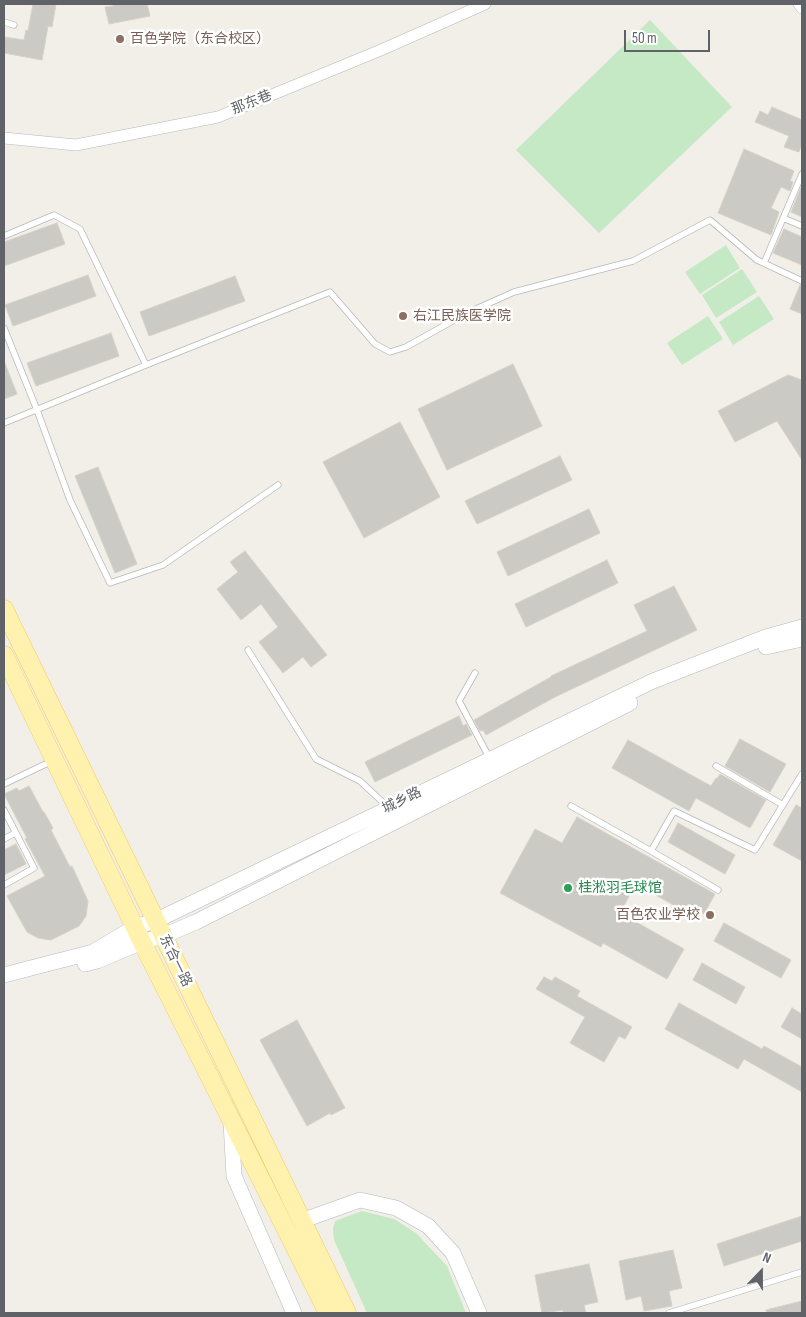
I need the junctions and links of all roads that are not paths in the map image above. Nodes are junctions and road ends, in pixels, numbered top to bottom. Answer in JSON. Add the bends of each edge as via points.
{"nodes":[{"id":1,"x":485,"y":4,"type":"edge"},
{"id":2,"x":799,"y":4,"type":"edge"},
{"id":3,"x":802,"y":8,"type":"edge"},
{"id":4,"x":4,"y":22,"type":"edge"},
{"id":5,"x":14,"y":25,"type":"dead end"},
{"id":6,"x":4,"y":138,"type":"edge"},
{"id":7,"x":802,"y":174,"type":"edge"},
{"id":8,"x":783,"y":218,"type":"junction"},
{"id":9,"x":802,"y":226,"type":"edge"},
{"id":10,"x":4,"y":236,"type":"edge"},
{"id":11,"x":764,"y":263,"type":"junction"},
{"id":12,"x":802,"y":281,"type":"edge"},
{"id":13,"x":4,"y":328,"type":"edge"},
{"id":14,"x":146,"y":365,"type":"junction"},
{"id":15,"x":37,"y":410,"type":"junction"},
{"id":16,"x":4,"y":423,"type":"edge"},
{"id":17,"x":278,"y":485,"type":"dead end"},
{"id":18,"x":4,"y":609,"type":"edge"},
{"id":19,"x":802,"y":627,"type":"edge"},
{"id":20,"x":802,"y":639,"type":"edge"},
{"id":21,"x":248,"y":650,"type":"dead end"},
{"id":22,"x":4,"y":655,"type":"edge"},
{"id":23,"x":475,"y":674,"type":"dead end"},
{"id":24,"x":490,"y":759,"type":"junction"},
{"id":25,"x":54,"y":760,"type":"junction"},
{"id":26,"x":716,"y":766,"type":"dead end"},
{"id":27,"x":802,"y":774,"type":"edge"},
{"id":28,"x":4,"y":784,"type":"edge"},
{"id":29,"x":783,"y":805,"type":"junction"},
{"id":30,"x":571,"y":806,"type":"dead end"},
{"id":31,"x":389,"y":808,"type":"junction"},
{"id":32,"x":4,"y":810,"type":"edge"},
{"id":33,"x":15,"y":833,"type":"junction"},
{"id":34,"x":4,"y":839,"type":"edge"},
{"id":35,"x":651,"y":851,"type":"junction"},
{"id":36,"x":4,"y":885,"type":"edge"},
{"id":37,"x":718,"y":890,"type":"dead end"},
{"id":38,"x":159,"y":928,"type":"junction"},
{"id":39,"x":138,"y":934,"type":"junction"},
{"id":40,"x":4,"y":975,"type":"edge"},
{"id":41,"x":4,"y":985,"type":"edge"},
{"id":42,"x":231,"y":1120,"type":"junction"},
{"id":43,"x":301,"y":1221,"type":"junction"},
{"id":44,"x":802,"y":1272,"type":"edge"},
{"id":45,"x":294,"y":1313,"type":"edge"},
{"id":46,"x":328,"y":1313,"type":"edge"},
{"id":47,"x":347,"y":1313,"type":"edge"},
{"id":48,"x":479,"y":1313,"type":"edge"},
{"id":49,"x":669,"y":1313,"type":"edge"}],
"edges":[{"from":1,"to":6,"type":"street","name":"那东巷","via":[[218,117],[76,145]]},
{"from":2,"to":3,"type":"street"},
{"from":4,"to":5,"type":"lane"},
{"from":7,"to":8,"type":"lane"},
{"from":8,"to":9,"type":"lane"},
{"from":8,"to":11,"type":"lane"},
{"from":10,"to":14,"type":"lane","via":[[54,215],[80,228]]},
{"from":11,"to":12,"type":"lane"},
{"from":11,"to":14,"type":"lane","via":[[710,220],[633,261],[514,292],[390,352],[375,344],[330,292]]},
{"from":13,"to":15,"type":"lane"},
{"from":14,"to":15,"type":"lane"},
{"from":15,"to":16,"type":"lane"},
{"from":15,"to":17,"type":"lane","via":[[70,500],[110,583],[163,565]]},
{"from":18,"to":38,"type":"main road","name":"东合一路"},
{"from":19,"to":24,"type":"main road","name":"城乡路","via":[[766,637],[653,681]]},
{"from":20,"to":38,"type":"main road","name":"城乡路","via":[[769,646],[657,689],[196,922]]},
{"from":21,"to":31,"type":"lane","via":[[316,759],[360,781]]},
{"from":22,"to":25,"type":"main road","name":"东合一路"},
{"from":23,"to":24,"type":"lane","via":[[459,701]]},
{"from":24,"to":31,"type":"main road","name":"城乡路"},
{"from":25,"to":28,"type":"lane"},
{"from":25,"to":39,"type":"main road","name":"东合一路"},
{"from":26,"to":29,"type":"lane"},
{"from":27,"to":29,"type":"lane"},
{"from":29,"to":35,"type":"lane","via":[[755,850],[674,811]]},
{"from":30,"to":35,"type":"lane"},
{"from":31,"to":38,"type":"main road","name":"城乡路"},
{"from":32,"to":33,"type":"lane"},
{"from":33,"to":34,"type":"lane"},
{"from":33,"to":36,"type":"lane","via":[[34,868]]},
{"from":35,"to":37,"type":"lane"},
{"from":38,"to":39,"type":"main road","name":"城乡路"},
{"from":38,"to":43,"type":"main road","name":"东合一路"},
{"from":39,"to":40,"type":"main road","name":"城乡路","via":[[93,952]]},
{"from":39,"to":41,"type":"main road","name":"城乡路","via":[[97,961]]},
{"from":39,"to":42,"type":"main road","name":"东合一路"},
{"from":42,"to":45,"type":"main road","via":[[234,1176]]},
{"from":42,"to":46,"type":"main road","name":"东合一路"},
{"from":43,"to":47,"type":"main road","name":"东合一路"},
{"from":43,"to":48,"type":"main road","via":[[360,1200],[396,1208],[428,1226],[453,1253]]},
{"from":44,"to":49,"type":"lane"}]}
